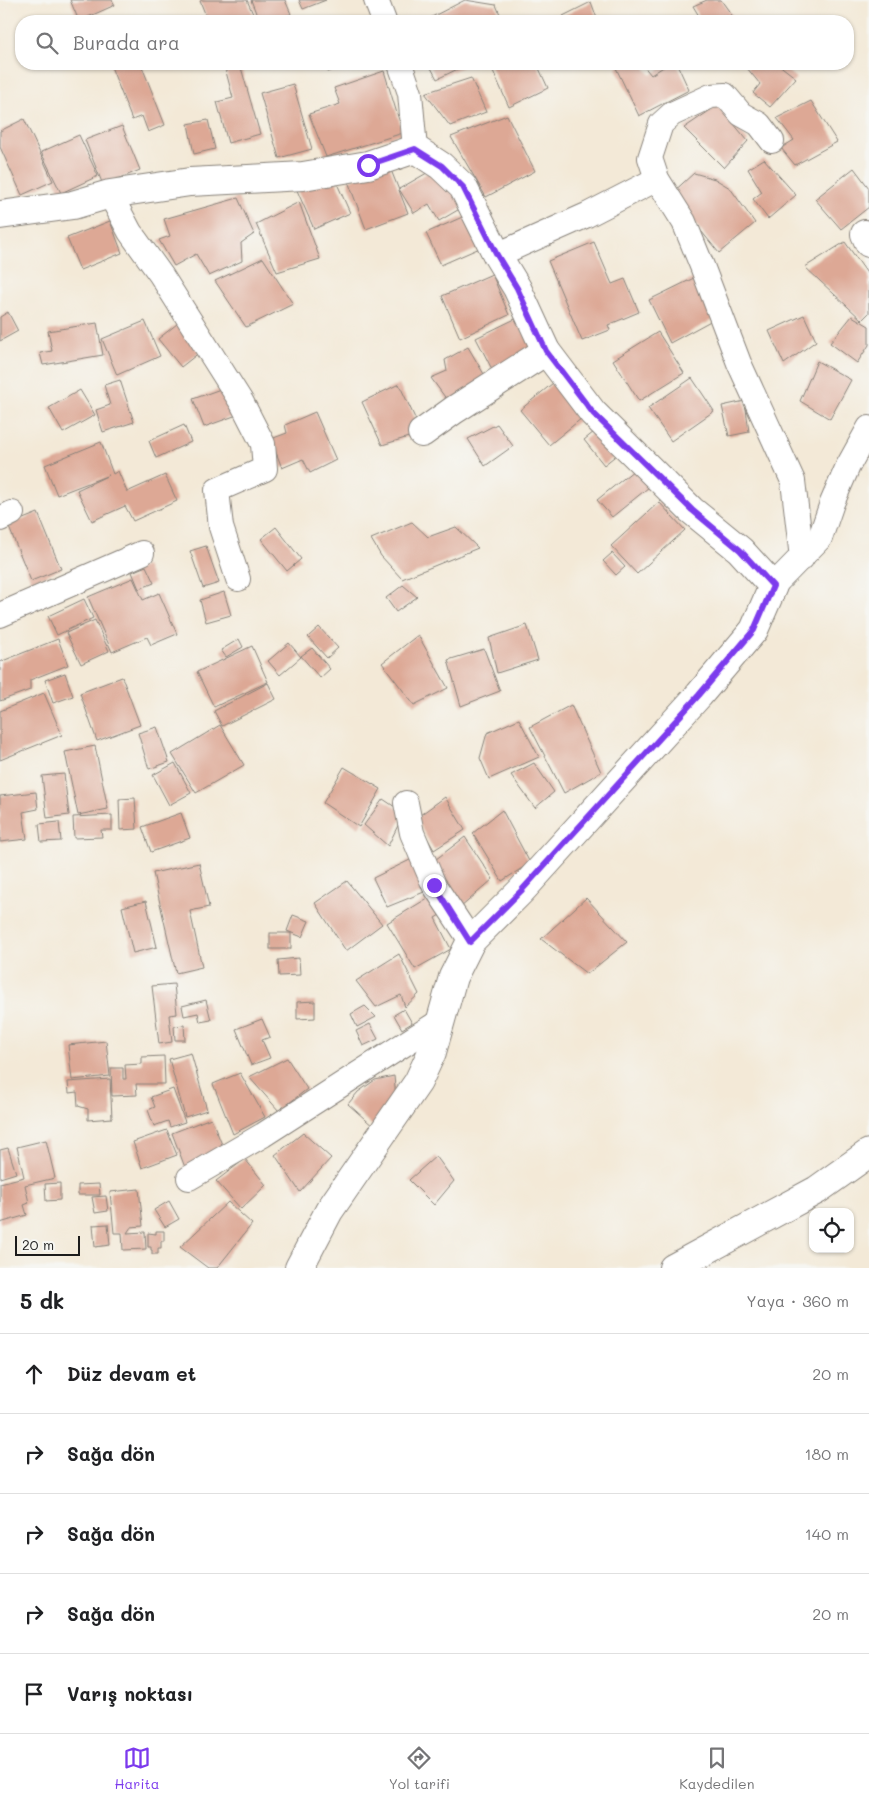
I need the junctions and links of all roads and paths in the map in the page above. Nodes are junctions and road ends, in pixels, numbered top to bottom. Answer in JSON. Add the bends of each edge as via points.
{"nodes":[{"id":1,"x":376,"y":0,"type":"edge"},
{"id":2,"x":382,"y":15,"type":"edge"},
{"id":3,"x":402,"y":70,"type":"edge"},
{"id":4,"x":772,"y":141,"type":"dead end"},
{"id":5,"x":415,"y":149,"type":"junction"},
{"id":6,"x":657,"y":179,"type":"junction"},
{"id":7,"x":110,"y":194,"type":"junction"},
{"id":8,"x":0,"y":215,"type":"edge"},
{"id":9,"x":497,"y":255,"type":"junction"},
{"id":10,"x":546,"y":351,"type":"junction"},
{"id":11,"x":869,"y":428,"type":"edge"},
{"id":12,"x":422,"y":433,"type":"dead end"},
{"id":13,"x":142,"y":553,"type":"dead end"},
{"id":14,"x":802,"y":558,"type":"junction"},
{"id":15,"x":238,"y":579,"type":"dead end"},
{"id":16,"x":773,"y":586,"type":"junction"},
{"id":17,"x":0,"y":614,"type":"edge"},
{"id":18,"x":406,"y":803,"type":"dead end"},
{"id":19,"x":470,"y":942,"type":"junction"},
{"id":20,"x":442,"y":1020,"type":"junction"},
{"id":21,"x":869,"y":1153,"type":"edge"},
{"id":22,"x":189,"y":1178,"type":"dead end"},
{"id":23,"x":299,"y":1268,"type":"edge"},
{"id":24,"x":673,"y":1268,"type":"edge"}],
"edges":[{"from":1,"to":2,"type":"street"},
{"from":3,"to":5,"type":"street","via":[[410,93]]},
{"from":4,"to":6,"type":"street","via":[[759,124],[741,114],[725,96],[711,96],[672,114],[661,124],[650,158]]},
{"from":5,"to":7,"type":"main road","via":[[368,165],[303,176],[190,182]]},
{"from":5,"to":9,"type":"main road","via":[[442,166],[463,187]]},
{"from":6,"to":9,"type":"street"},
{"from":6,"to":14,"type":"street","via":[[684,222],[739,363],[792,481]]},
{"from":7,"to":8,"type":"main road","via":[[73,205]]},
{"from":7,"to":15,"type":"street","via":[[130,232],[242,403],[263,444],[265,469],[217,490],[221,527]]},
{"from":9,"to":10,"type":"main road","via":[[517,288]]},
{"from":10,"to":12,"type":"main road"},
{"from":10,"to":16,"type":"main road","via":[[593,413],[692,510],[740,550]]},
{"from":11,"to":14,"type":"street","via":[[848,466],[820,538]]},
{"from":13,"to":17,"type":"street"},
{"from":14,"to":16,"type":"street"},
{"from":16,"to":19,"type":"main road","via":[[754,630],[699,695],[521,891]]},
{"from":18,"to":19,"type":"street","via":[[412,832],[434,885]]},
{"from":19,"to":20,"type":"main road","via":[[453,977]]},
{"from":20,"to":22,"type":"street","via":[[263,1135]]},
{"from":20,"to":23,"type":"main road","via":[[418,1082],[329,1211]]},
{"from":21,"to":24,"type":"main road","via":[[817,1190]]}]}
